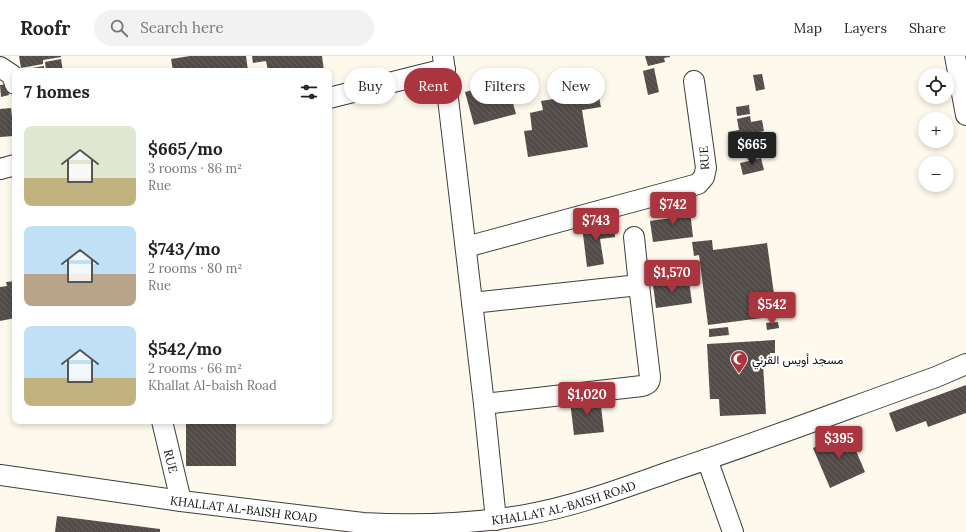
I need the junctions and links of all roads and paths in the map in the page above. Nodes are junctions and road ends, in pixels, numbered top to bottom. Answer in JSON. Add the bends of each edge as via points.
{"nodes":[{"id":1,"x":955,"y":56,"type":"edge"},
{"id":2,"x":444,"y":62,"type":"edge"},
{"id":3,"x":0,"y":67,"type":"edge"},
{"id":4,"x":12,"y":75,"type":"edge"},
{"id":5,"x":694,"y":81,"type":"dead end"},
{"id":6,"x":332,"y":97,"type":"edge"},
{"id":7,"x":966,"y":115,"type":"edge"},
{"id":8,"x":12,"y":166,"type":"edge"},
{"id":9,"x":0,"y":169,"type":"edge"},
{"id":10,"x":634,"y":237,"type":"dead end"},
{"id":11,"x":466,"y":248,"type":"junction"},
{"id":12,"x":638,"y":285,"type":"junction"},
{"id":13,"x":472,"y":303,"type":"junction"},
{"id":14,"x":966,"y":364,"type":"edge"},
{"id":15,"x":484,"y":404,"type":"junction"},
{"id":16,"x":163,"y":424,"type":"edge"},
{"id":17,"x":707,"y":459,"type":"junction"},
{"id":18,"x":0,"y":475,"type":"edge"},
{"id":19,"x":181,"y":501,"type":"junction"},
{"id":20,"x":496,"y":520,"type":"junction"},
{"id":21,"x":363,"y":528,"type":"edge"},
{"id":22,"x":733,"y":532,"type":"edge"}],
"edges":[{"from":1,"to":7,"type":"street"},
{"from":2,"to":6,"type":"street"},
{"from":2,"to":11,"type":"street"},
{"from":3,"to":4,"type":"street"},
{"from":5,"to":11,"type":"street","name":"RUE","via":[[706,168],[704,177],[698,184]]},
{"from":8,"to":9,"type":"street"},
{"from":10,"to":12,"type":"street"},
{"from":11,"to":13,"type":"street"},
{"from":12,"to":13,"type":"street"},
{"from":12,"to":15,"type":"street","via":[[650,377],[647,385]]},
{"from":13,"to":15,"type":"street"},
{"from":14,"to":17,"type":"street","name":"KHALLAT AL-BAISH ROAD"},
{"from":15,"to":20,"type":"street"},
{"from":16,"to":19,"type":"street","name":"RUE"},
{"from":17,"to":20,"type":"street","name":"KHALLAT AL-BAISH ROAD","via":[[586,501]]},
{"from":17,"to":22,"type":"street"},
{"from":18,"to":19,"type":"street","name":"KHALLAT AL-BAISH ROAD"},
{"from":19,"to":21,"type":"street","name":"KHALLAT AL-BAISH ROAD"},
{"from":20,"to":21,"type":"street","name":"KHALLAT AL-BAISH ROAD"}]}
